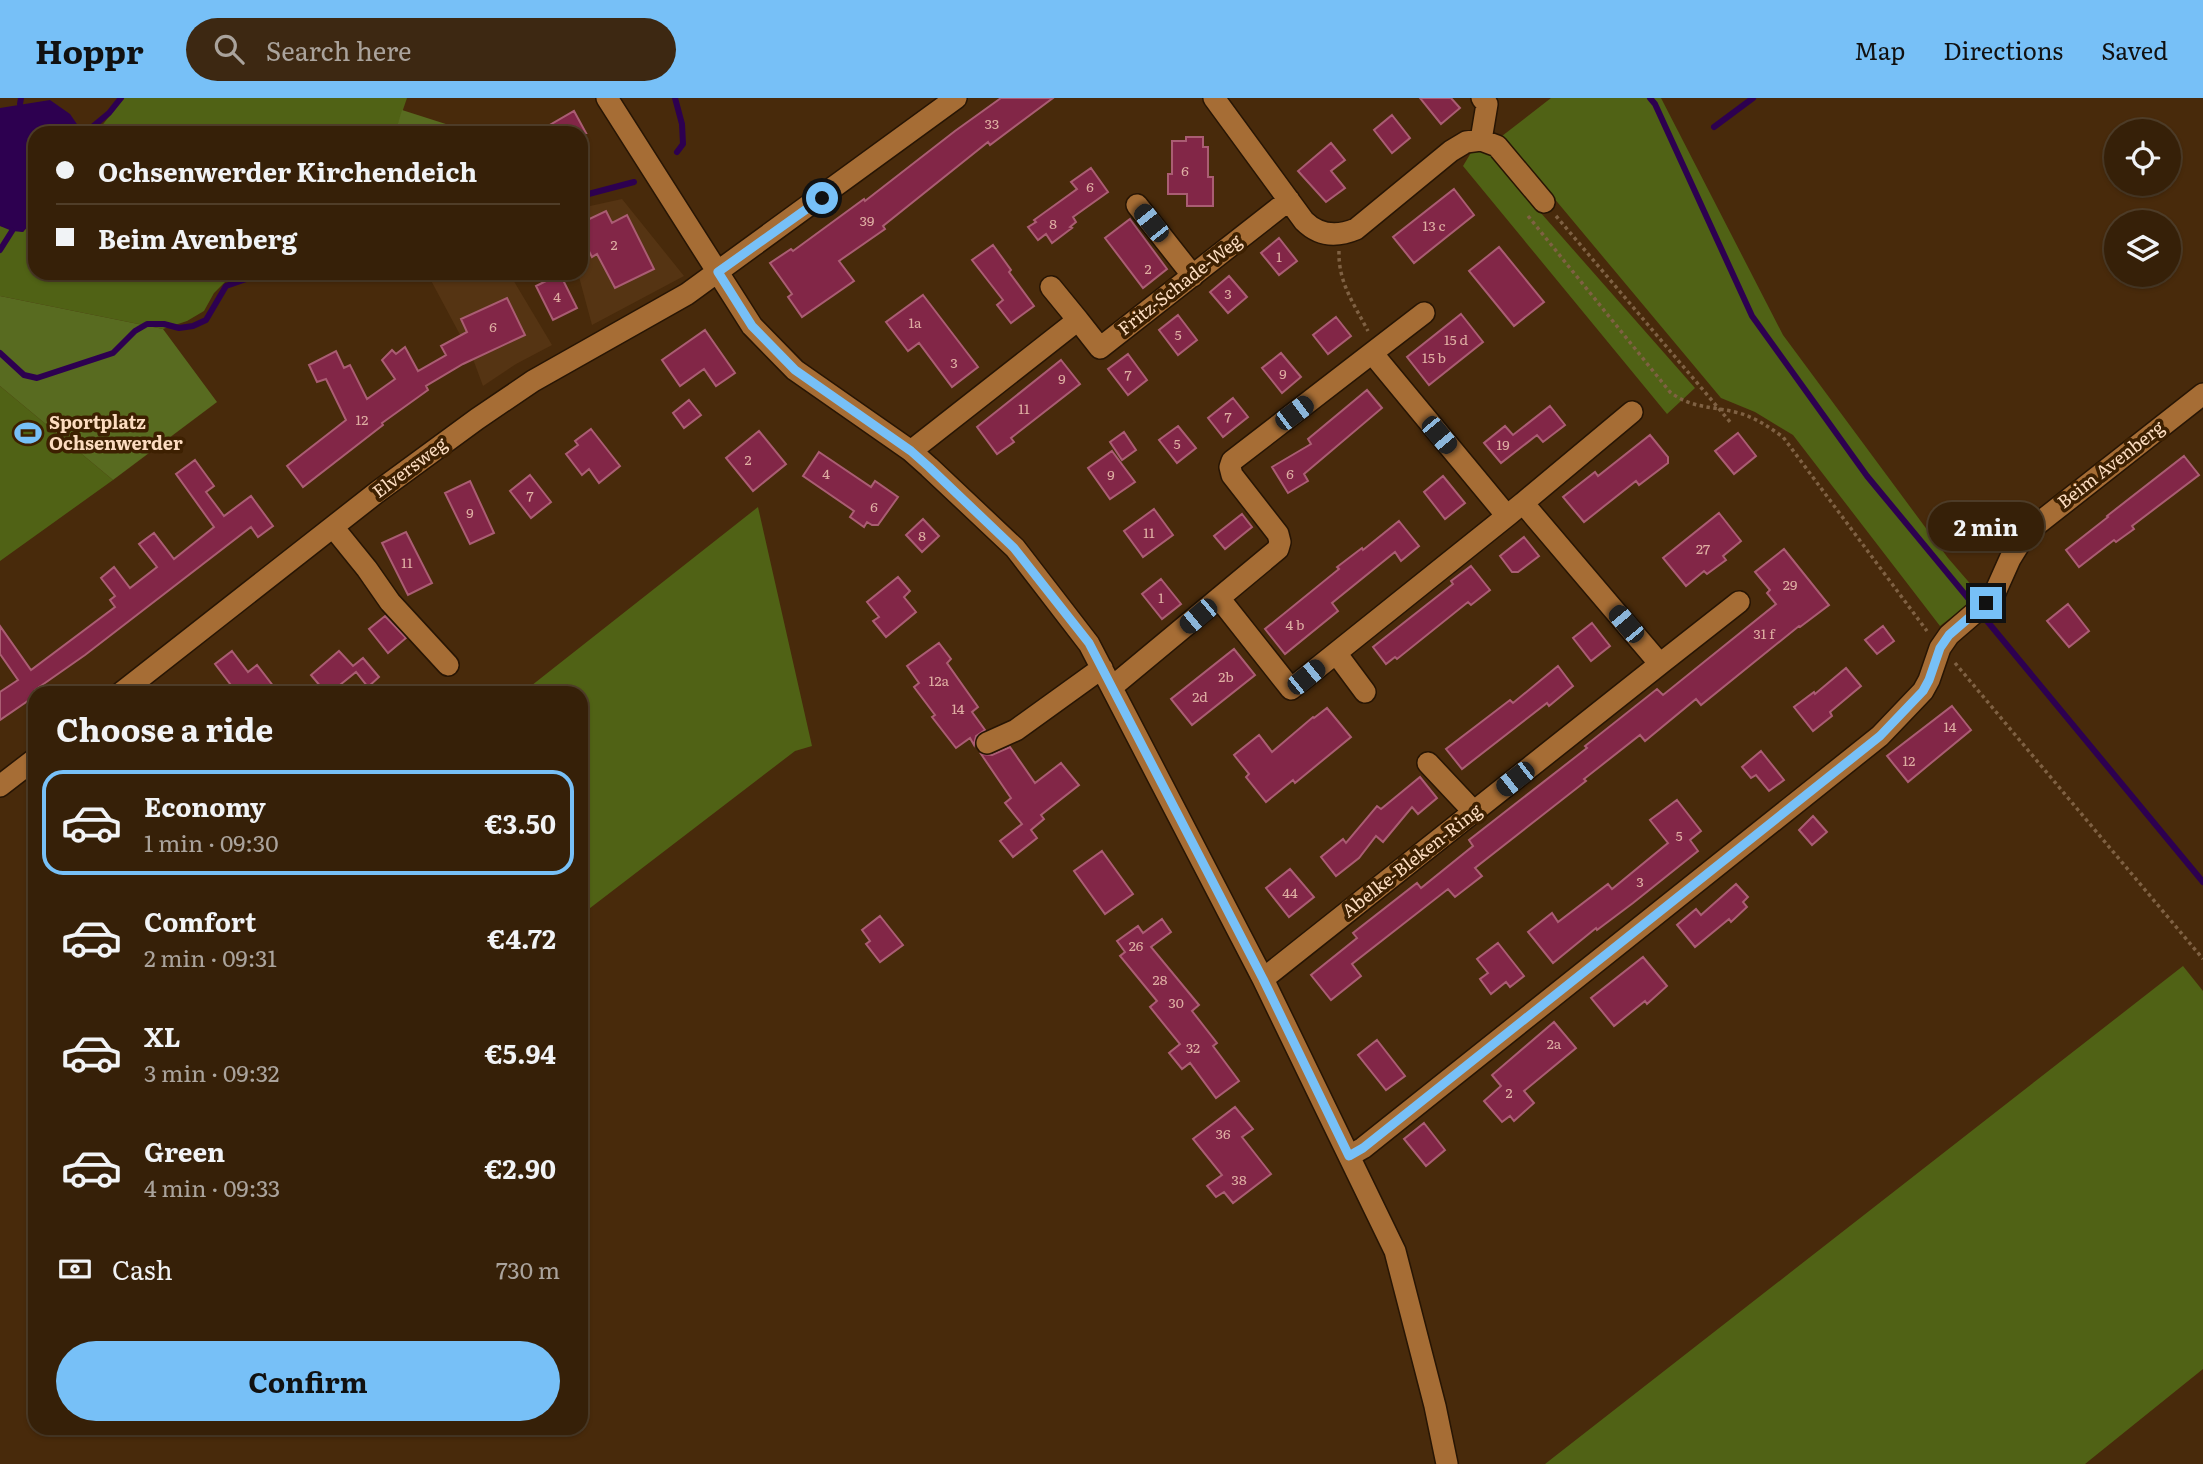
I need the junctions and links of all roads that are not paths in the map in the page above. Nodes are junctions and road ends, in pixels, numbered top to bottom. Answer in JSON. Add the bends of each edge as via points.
{"nodes":[{"id":1,"x":607,"y":98,"type":"edge"},
{"id":2,"x":956,"y":98,"type":"edge"},
{"id":3,"x":1214,"y":98,"type":"edge"},
{"id":4,"x":1484,"y":101,"type":"edge"},
{"id":5,"x":1481,"y":139,"type":"junction"},
{"id":6,"x":1289,"y":201,"type":"junction"},
{"id":7,"x":1545,"y":202,"type":"road end"},
{"id":8,"x":1137,"y":205,"type":"dead end"},
{"id":9,"x":718,"y":272,"type":"junction"},
{"id":10,"x":1193,"y":276,"type":"junction"},
{"id":11,"x":1051,"y":287,"type":"dead end"},
{"id":12,"x":1424,"y":313,"type":"dead end"},
{"id":13,"x":1078,"y":320,"type":"junction"},
{"id":14,"x":1375,"y":351,"type":"junction"},
{"id":15,"x":2203,"y":394,"type":"edge"},
{"id":16,"x":1632,"y":412,"type":"dead end"},
{"id":17,"x":911,"y":451,"type":"junction"},
{"id":18,"x":1515,"y":509,"type":"junction"},
{"id":19,"x":333,"y":527,"type":"junction"},
{"id":20,"x":1219,"y":598,"type":"junction"},
{"id":21,"x":1739,"y":602,"type":"dead end"},
{"id":22,"x":1336,"y":653,"type":"junction"},
{"id":23,"x":1660,"y":664,"type":"junction"},
{"id":24,"x":448,"y":665,"type":"dead end"},
{"id":25,"x":1107,"y":678,"type":"junction"},
{"id":26,"x":130,"y":686,"type":"edge"},
{"id":27,"x":1365,"y":692,"type":"dead end"},
{"id":28,"x":987,"y":743,"type":"dead end"},
{"id":29,"x":1428,"y":763,"type":"dead end"},
{"id":30,"x":28,"y":764,"type":"edge"},
{"id":31,"x":0,"y":786,"type":"edge"},
{"id":32,"x":1474,"y":812,"type":"junction"},
{"id":33,"x":1263,"y":979,"type":"junction"},
{"id":34,"x":1349,"y":1156,"type":"junction"},
{"id":35,"x":1447,"y":1464,"type":"edge"}],
"edges":[{"from":1,"to":9,"type":"street"},
{"from":2,"to":9,"type":"street","name":"Elversweg"},
{"from":3,"to":6,"type":"street"},
{"from":4,"to":5,"type":"street"},
{"from":5,"to":6,"type":"street","via":[[1451,151],[1356,229],[1339,235],[1311,228]]},
{"from":5,"to":7,"type":"street","via":[[1497,146]]},
{"from":6,"to":10,"type":"street","name":"Fritz-Schade-Weg"},
{"from":8,"to":10,"type":"street"},
{"from":9,"to":17,"type":"street","via":[[752,326],[795,370]]},
{"from":9,"to":19,"type":"street","name":"Elversweg","via":[[688,294],[533,381]]},
{"from":10,"to":13,"type":"street","name":"Fritz-Schade-Weg","via":[[1100,348]]},
{"from":11,"to":13,"type":"street","name":"Fritz-Schade-Weg"},
{"from":12,"to":14,"type":"street"},
{"from":13,"to":17,"type":"street"},
{"from":14,"to":18,"type":"street"},
{"from":14,"to":20,"type":"street","via":[[1232,461],[1233,475],[1280,542],[1278,549]]},
{"from":15,"to":34,"type":"street","name":"Beim Avenberg","via":[[2035,524],[1998,588],[1940,648],[1923,691],[1880,736]]},
{"from":16,"to":18,"type":"street"},
{"from":17,"to":25,"type":"street","via":[[1014,548],[1089,643]]},
{"from":18,"to":22,"type":"street"},
{"from":18,"to":23,"type":"street"},
{"from":19,"to":24,"type":"street","via":[[390,602]]},
{"from":19,"to":26,"type":"street","name":"Elversweg"},
{"from":20,"to":22,"type":"street","via":[[1291,689]]},
{"from":20,"to":25,"type":"street"},
{"from":21,"to":23,"type":"street","name":"Abelke-Bleken-Ring"},
{"from":22,"to":27,"type":"street"},
{"from":23,"to":32,"type":"street","name":"Abelke-Bleken-Ring"},
{"from":25,"to":28,"type":"street"},
{"from":25,"to":33,"type":"street"},
{"from":29,"to":32,"type":"street"},
{"from":30,"to":31,"type":"street"},
{"from":32,"to":33,"type":"street","name":"Abelke-Bleken-Ring"},
{"from":33,"to":34,"type":"street"},
{"from":34,"to":35,"type":"street","via":[[1395,1251]]}]}
